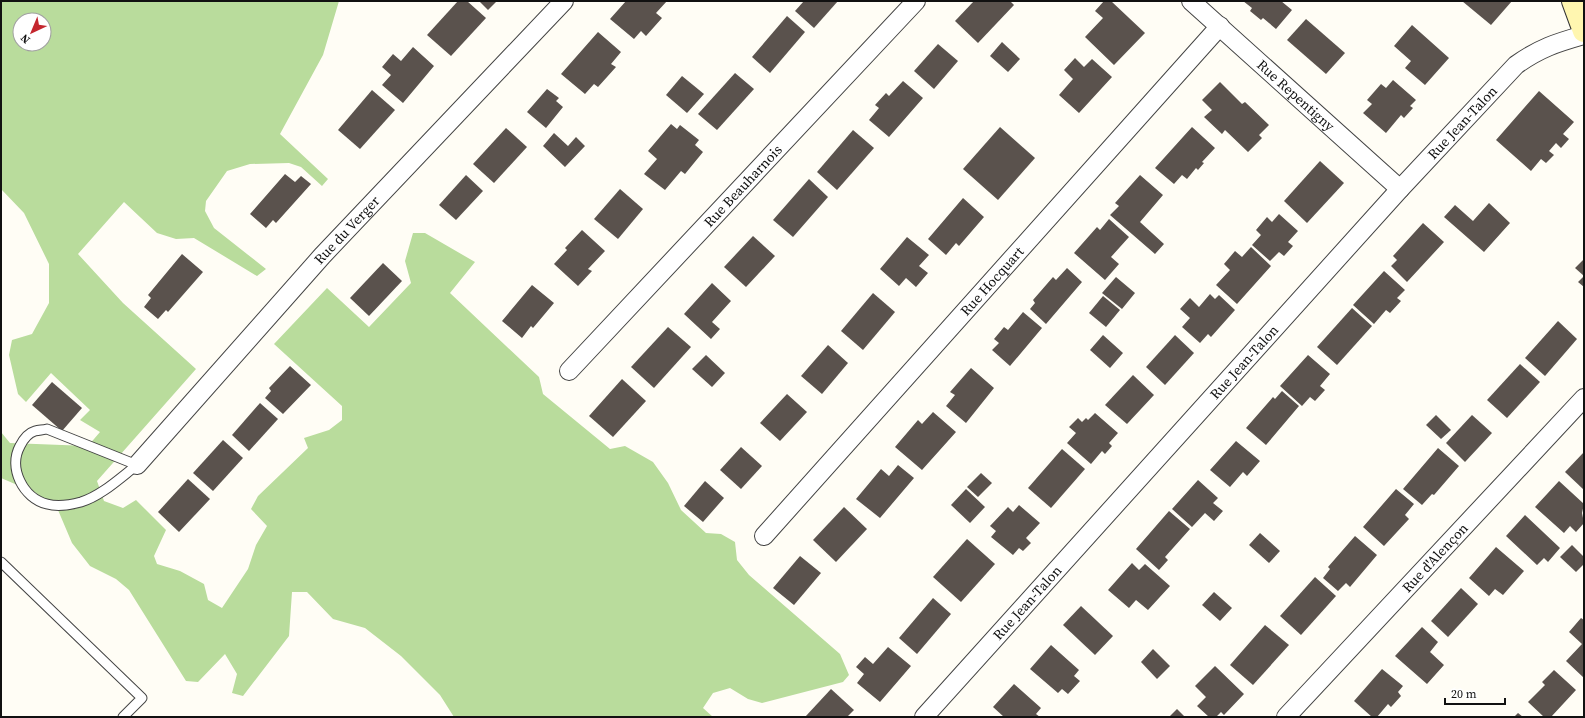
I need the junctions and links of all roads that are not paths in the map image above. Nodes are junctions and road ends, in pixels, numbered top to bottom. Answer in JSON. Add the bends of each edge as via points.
{"nodes":[{"id":1,"x":564,"y":1,"type":"edge"},
{"id":2,"x":916,"y":1,"type":"edge"},
{"id":3,"x":1191,"y":1,"type":"edge"},
{"id":4,"x":1573,"y":1,"type":"edge"},
{"id":5,"x":1220,"y":26,"type":"junction"},
{"id":6,"x":1584,"y":31,"type":"edge"},
{"id":7,"x":1584,"y":35,"type":"edge"},
{"id":8,"x":1400,"y":189,"type":"junction"},
{"id":9,"x":569,"y":371,"type":"dead end"},
{"id":10,"x":1584,"y":398,"type":"edge"},
{"id":11,"x":137,"y":465,"type":"junction"},
{"id":12,"x":764,"y":536,"type":"dead end"},
{"id":13,"x":1,"y":562,"type":"edge"},
{"id":14,"x":123,"y":717,"type":"edge"},
{"id":15,"x":924,"y":717,"type":"edge"},
{"id":16,"x":1286,"y":717,"type":"edge"}],
"edges":[{"from":1,"to":11,"type":"street","name":"Rue du Verger","via":[[322,256]]},
{"from":2,"to":9,"type":"street","name":"Rue Beauharnois"},
{"from":3,"to":5,"type":"street","name":"Rue Repentigny"},
{"from":4,"to":6,"type":"street"},
{"from":5,"to":8,"type":"street","name":"Rue Repentigny"},
{"from":5,"to":12,"type":"street","name":"Rue Hocquart"},
{"from":7,"to":8,"type":"street","name":"Rue Jean-Talon","via":[[1534,52],[1516,65]]},
{"from":8,"to":15,"type":"street","name":"Rue Jean-Talon"},
{"from":10,"to":16,"type":"street","name":"Rue d'Alençon"},
{"from":11,"to":11,"type":"lane","via":[[82,502],[52,505],[30,495],[20,483],[16,471],[16,452],[23,440],[34,431],[47,430]]},
{"from":13,"to":14,"type":"lane","via":[[142,698]]}]}
